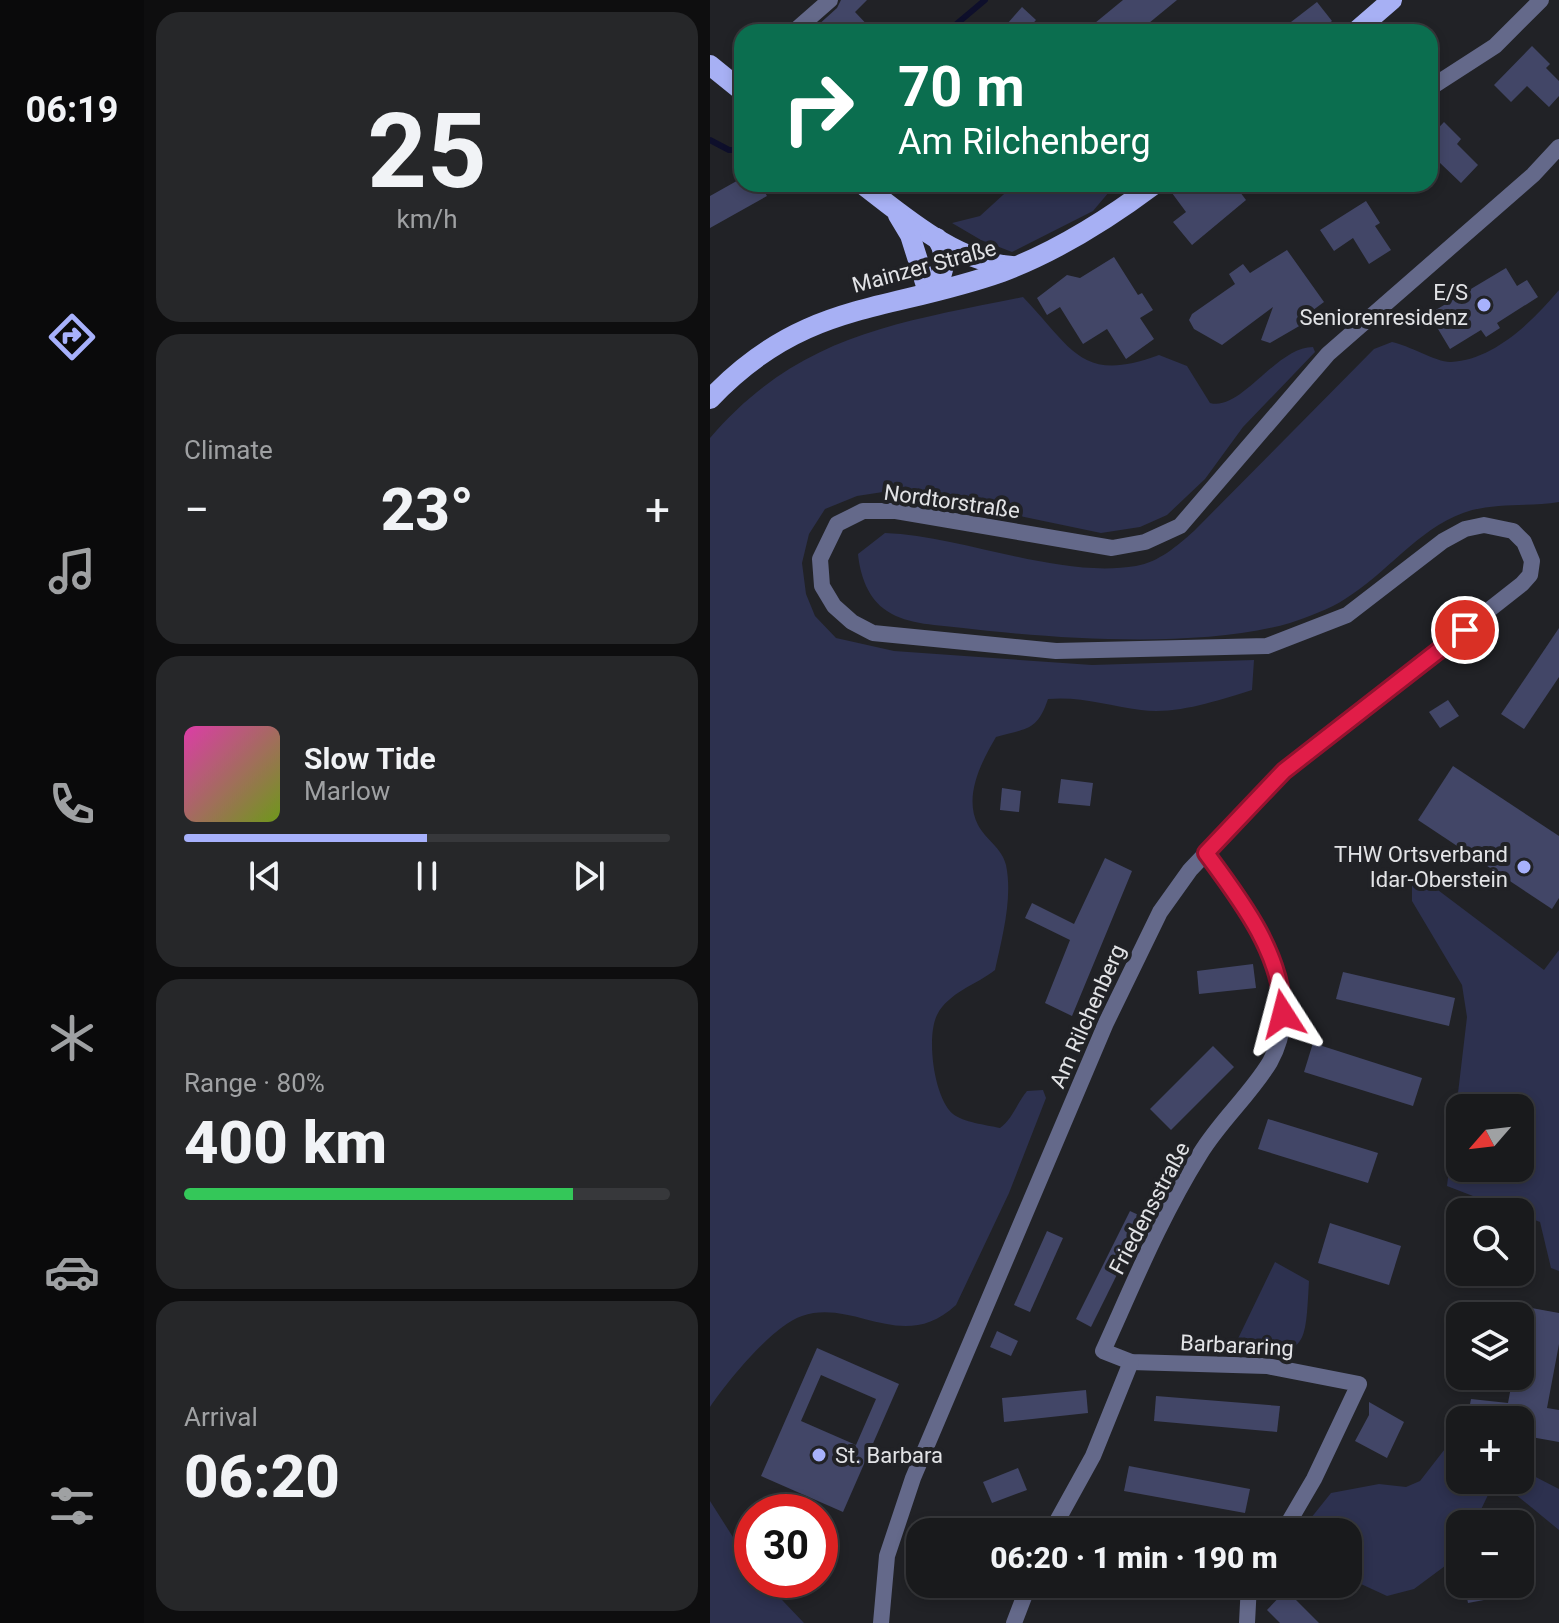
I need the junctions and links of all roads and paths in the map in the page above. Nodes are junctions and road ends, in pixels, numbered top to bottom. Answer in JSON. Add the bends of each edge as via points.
{"nodes":[{"id":1,"x":830,"y":0,"type":"edge"},
{"id":2,"x":1392,"y":0,"type":"edge"},
{"id":3,"x":1541,"y":0,"type":"edge"},
{"id":4,"x":803,"y":24,"type":"edge"},
{"id":5,"x":1364,"y":24,"type":"edge"},
{"id":6,"x":713,"y":68,"type":"edge"},
{"id":7,"x":1438,"y":83,"type":"edge"},
{"id":8,"x":734,"y":85,"type":"edge"},
{"id":9,"x":1559,"y":147,"type":"edge"},
{"id":10,"x":873,"y":192,"type":"edge"},
{"id":11,"x":1143,"y":192,"type":"edge"},
{"id":12,"x":887,"y":203,"type":"junction"},
{"id":13,"x":937,"y":238,"type":"junction"},
{"id":14,"x":1016,"y":266,"type":"junction"},
{"id":15,"x":928,"y":292,"type":"junction"},
{"id":16,"x":710,"y":399,"type":"edge"},
{"id":17,"x":1532,"y":561,"type":"joint"},
{"id":18,"x":1206,"y":853,"type":"junction"},
{"id":19,"x":1131,"y":1362,"type":"junction"},
{"id":20,"x":1059,"y":1518,"type":"edge"},
{"id":21,"x":1291,"y":1518,"type":"edge"},
{"id":22,"x":1024,"y":1598,"type":"edge"},
{"id":23,"x":1248,"y":1598,"type":"edge"},
{"id":24,"x":881,"y":1623,"type":"edge"},
{"id":25,"x":1014,"y":1623,"type":"edge"},
{"id":26,"x":1247,"y":1623,"type":"edge"}],
"edges":[{"from":1,"to":4,"type":"street"},
{"from":2,"to":5,"type":"main road"},
{"from":3,"to":7,"type":"street","via":[[1495,46]]},
{"from":6,"to":8,"type":"main road"},
{"from":9,"to":17,"type":"street","name":"Nordtorstraße","via":[[1328,354],[1180,526],[1145,542],[1112,548],[941,517],[863,511],[837,524],[820,559],[822,586],[834,606],[873,633],[1056,651],[1267,646],[1347,615],[1443,541],[1474,527],[1513,531]]},
{"from":10,"to":12,"type":"main road"},
{"from":11,"to":14,"type":"main road","name":"Mainzer Straße","via":[[1077,238]]},
{"from":12,"to":13,"type":"main road"},
{"from":12,"to":15,"type":"main road","via":[[910,235]]},
{"from":13,"to":14,"type":"main road","via":[[988,262]]},
{"from":13,"to":15,"type":"main road","via":[[944,268]]},
{"from":14,"to":15,"type":"main road","name":"Mainzer Straße"},
{"from":15,"to":16,"type":"main road","name":"Mainzer Straße","via":[[857,308],[800,330],[752,361]]},
{"from":17,"to":18,"type":"street","name":"Am Rilchenberg","via":[[1527,580],[1284,771]]},
{"from":18,"to":19,"type":"street","name":"Friedensstraße","via":[[1246,910],[1272,962],[1283,997],[1281,1030],[1271,1060],[1188,1174],[1103,1351]]},
{"from":18,"to":24,"type":"street","name":"Am Rilchenberg","via":[[1160,912],[1134,960],[938,1419],[887,1556]]},
{"from":19,"to":20,"type":"street","via":[[1093,1456]]},
{"from":19,"to":21,"type":"street","name":"Barbararing","via":[[1267,1366],[1359,1384]]},
{"from":22,"to":25,"type":"street"},
{"from":23,"to":26,"type":"street"}]}
